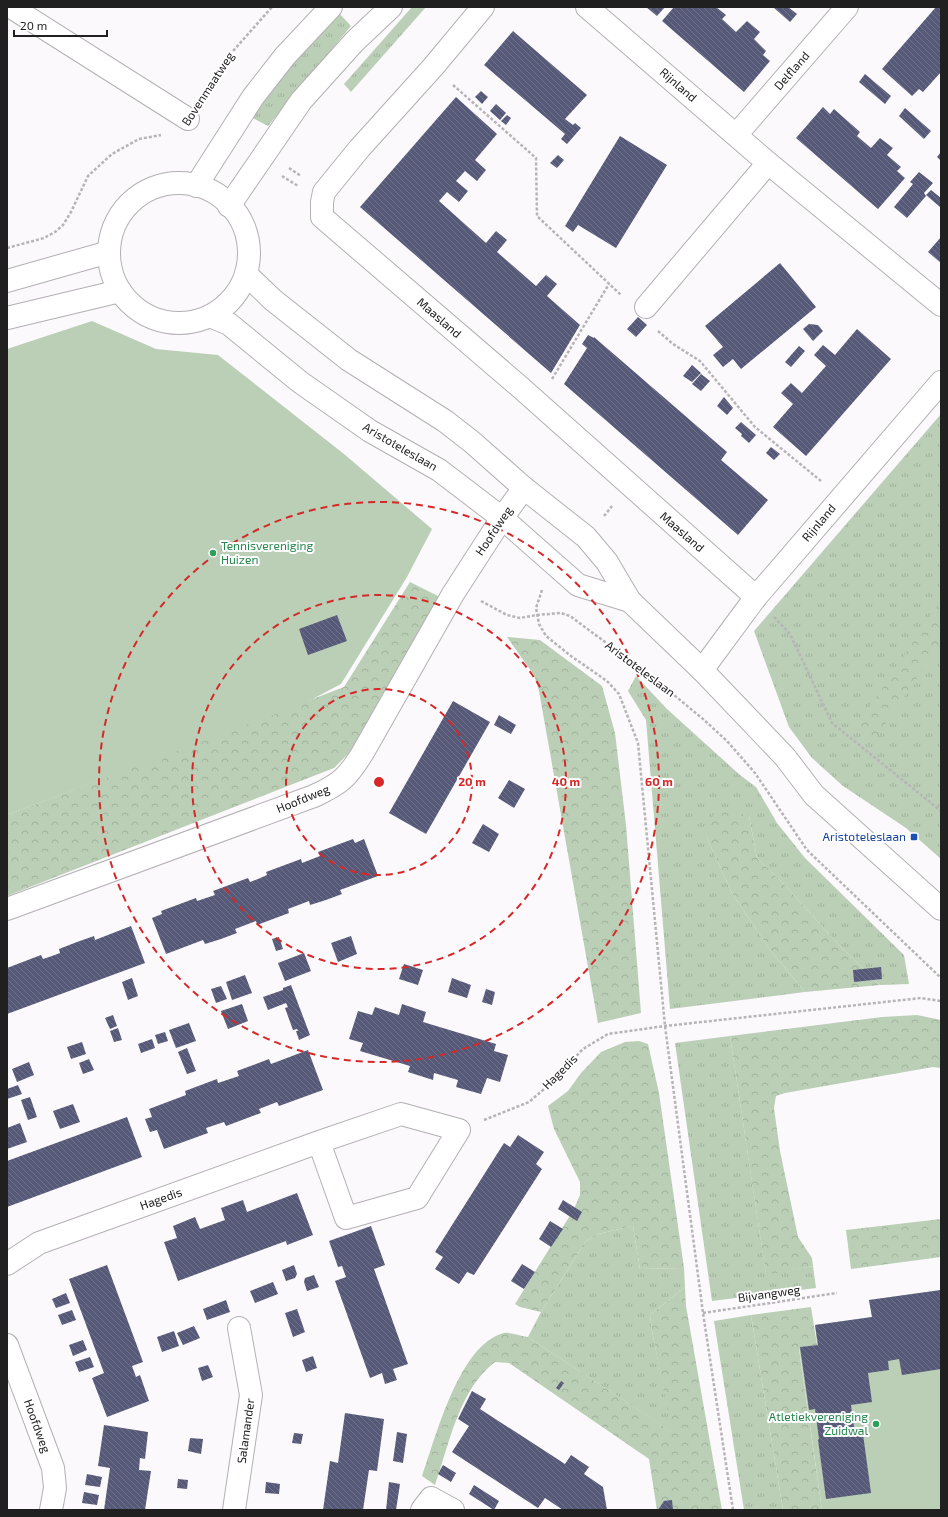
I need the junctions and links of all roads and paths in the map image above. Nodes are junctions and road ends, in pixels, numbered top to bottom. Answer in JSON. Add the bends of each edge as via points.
{"nodes":[{"id":1,"x":11,"y":7,"type":"edge"},
{"id":2,"x":272,"y":7,"type":"edge"},
{"id":3,"x":331,"y":7,"type":"edge"},
{"id":4,"x":391,"y":7,"type":"edge"},
{"id":5,"x":483,"y":7,"type":"edge"},
{"id":6,"x":587,"y":7,"type":"edge"},
{"id":7,"x":847,"y":7,"type":"edge"},
{"id":8,"x":188,"y":119,"type":"junction"},
{"id":9,"x":736,"y":135,"type":"junction"},
{"id":10,"x":768,"y":163,"type":"junction"},
{"id":11,"x":196,"y":186,"type":"junction"},
{"id":12,"x":229,"y":206,"type":"junction"},
{"id":13,"x":7,"y":248,"type":"edge"},
{"id":14,"x":109,"y":252,"type":"junction"},
{"id":15,"x":246,"y":274,"type":"junction"},
{"id":16,"x":7,"y":281,"type":"edge"},
{"id":17,"x":609,"y":284,"type":"dead end"},
{"id":18,"x":120,"y":291,"type":"junction"},
{"id":19,"x":941,"y":305,"type":"edge"},
{"id":20,"x":646,"y":307,"type":"dead end"},
{"id":21,"x":210,"y":316,"type":"junction"},
{"id":22,"x":7,"y":318,"type":"edge"},
{"id":23,"x":941,"y":382,"type":"edge"},
{"id":24,"x":537,"y":403,"type":"junction"},
{"id":25,"x":524,"y":488,"type":"junction"},
{"id":26,"x":502,"y":518,"type":"junction"},
{"id":27,"x":756,"y":597,"type":"junction"},
{"id":28,"x":476,"y":598,"type":"dead end"},
{"id":29,"x":630,"y":601,"type":"junction"},
{"id":30,"x":537,"y":615,"type":"junction"},
{"id":31,"x":702,"y":670,"type":"junction"},
{"id":32,"x":941,"y":811,"type":"edge"},
{"id":33,"x":7,"y":909,"type":"edge"},
{"id":34,"x":941,"y":909,"type":"edge"},
{"id":35,"x":941,"y":978,"type":"edge"},
{"id":36,"x":941,"y":1001,"type":"edge"},
{"id":37,"x":665,"y":1026,"type":"junction"},
{"id":38,"x":459,"y":1130,"type":"junction"},
{"id":39,"x":319,"y":1142,"type":"junction"},
{"id":40,"x":7,"y":1264,"type":"edge"},
{"id":41,"x":837,"y":1293,"type":"dead end"},
{"id":42,"x":703,"y":1313,"type":"junction"},
{"id":43,"x":239,"y":1328,"type":"dead end"},
{"id":44,"x":7,"y":1345,"type":"edge"},
{"id":45,"x":51,"y":1510,"type":"edge"},
{"id":46,"x":234,"y":1510,"type":"edge"},
{"id":47,"x":422,"y":1510,"type":"edge"},
{"id":48,"x":454,"y":1510,"type":"edge"},
{"id":49,"x":733,"y":1510,"type":"edge"}],
"edges":[{"from":1,"to":8,"type":"street"},
{"from":2,"to":8,"type":"path","name":"Bovenmaatweg","via":[[225,60]]},
{"from":3,"to":11,"type":"street","via":[[280,62],[253,98]]},
{"from":4,"to":12,"type":"street","via":[[354,42],[301,101]]},
{"from":5,"to":24,"type":"street","name":"Maasland","via":[[324,192],[322,217]]},
{"from":6,"to":9,"type":"street","name":"Rijnland"},
{"from":7,"to":9,"type":"street","name":"Delfland"},
{"from":8,"to":13,"type":"path","name":"Bovenmaatweg","via":[[181,131],[139,139],[112,154],[88,176],[63,225],[44,238]]},
{"from":9,"to":10,"type":"street","name":"Rijnland"},
{"from":10,"to":19,"type":"street","name":"Rijnland"},
{"from":10,"to":20,"type":"street"},
{"from":11,"to":12,"type":"street","via":[[220,197]]},
{"from":11,"to":14,"type":"street","via":[[162,186],[132,202],[121,214],[113,230]]},
{"from":12,"to":15,"type":"street","via":[[236,213],[245,232],[249,253]]},
{"from":14,"to":16,"type":"street"},
{"from":14,"to":18,"type":"street","via":[[112,272]]},
{"from":15,"to":21,"type":"street","via":[[232,298]]},
{"from":15,"to":25,"type":"street","name":"Aristoteleslaan","via":[[273,300],[349,360],[445,421]]},
{"from":17,"to":24,"type":"path"},
{"from":18,"to":21,"type":"street","via":[[144,314],[160,320],[194,322]]},
{"from":18,"to":22,"type":"street"},
{"from":21,"to":26,"type":"street","name":"Aristoteleslaan","via":[[229,324],[300,382],[370,431],[439,470]]},
{"from":23,"to":27,"type":"street","name":"Rijnland"},
{"from":24,"to":27,"type":"street","name":"Maasland"},
{"from":25,"to":26,"type":"street","name":"Hoofdweg"},
{"from":25,"to":29,"type":"street","name":"Aristoteleslaan","via":[[586,537],[607,562]]},
{"from":26,"to":29,"type":"street","name":"Aristoteleslaan","via":[[578,585]]},
{"from":26,"to":33,"type":"street","name":"Hoofdweg","via":[[453,594],[362,754],[339,783],[314,796]]},
{"from":27,"to":31,"type":"street","name":"Rijnland"},
{"from":27,"to":32,"type":"path","via":[[790,634],[832,723]]},
{"from":28,"to":30,"type":"path","name":"Aristoteleslaan","via":[[508,615],[520,618]]},
{"from":29,"to":31,"type":"street","name":"Aristoteleslaan"},
{"from":30,"to":35,"type":"path","name":"Aristoteleslaan","via":[[561,613],[570,616],[651,676],[703,719],[756,773],[807,850]]},
{"from":30,"to":37,"type":"path","via":[[546,636],[607,681],[619,694],[638,743]]},
{"from":31,"to":34,"type":"street","name":"Aristoteleslaan","via":[[784,757],[814,795]]},
{"from":36,"to":37,"type":"path","name":"Hagedis","via":[[921,998]]},
{"from":37,"to":38,"type":"path","name":"Hagedis","via":[[608,1034],[583,1049],[529,1102]]},
{"from":37,"to":42,"type":"path"},
{"from":38,"to":39,"type":"street","name":"Hagedis","via":[[401,1114]]},
{"from":38,"to":39,"type":"street","via":[[417,1198],[346,1218]]},
{"from":39,"to":40,"type":"street","name":"Hagedis","via":[[39,1244]]},
{"from":41,"to":42,"type":"path","name":"Bijvangweg"},
{"from":42,"to":49,"type":"path"},
{"from":43,"to":46,"type":"street","name":"Salamander","via":[[251,1395]]},
{"from":44,"to":45,"type":"street","name":"Hoofdweg","via":[[53,1468],[55,1488]]},
{"from":47,"to":48,"type":"street","via":[[431,1498]]}]}
